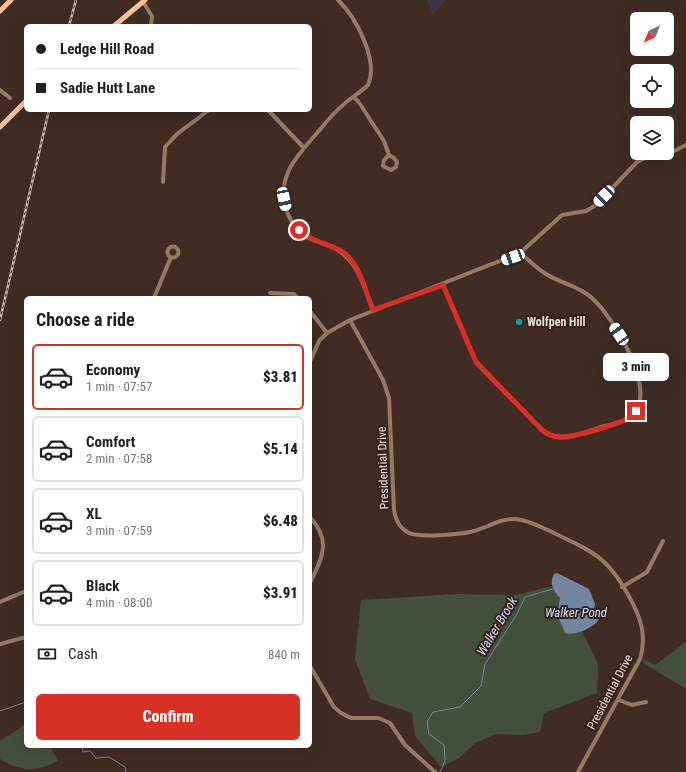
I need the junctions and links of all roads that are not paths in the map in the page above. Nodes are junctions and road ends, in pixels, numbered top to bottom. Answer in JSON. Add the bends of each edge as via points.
{"nodes":[{"id":1,"x":11,"y":0,"type":"edge"},
{"id":2,"x":338,"y":0,"type":"edge"},
{"id":3,"x":144,"y":1,"type":"edge"},
{"id":4,"x":0,"y":11,"type":"edge"},
{"id":5,"x":116,"y":24,"type":"edge"},
{"id":6,"x":151,"y":24,"type":"edge"},
{"id":7,"x":0,"y":90,"type":"edge"},
{"id":8,"x":353,"y":97,"type":"junction"},
{"id":9,"x":10,"y":98,"type":"dead end"},
{"id":10,"x":24,"y":103,"type":"edge"},
{"id":11,"x":206,"y":112,"type":"edge"},
{"id":12,"x":270,"y":112,"type":"edge"},
{"id":13,"x":0,"y":127,"type":"edge"},
{"id":14,"x":686,"y":145,"type":"edge"},
{"id":15,"x":304,"y":148,"type":"junction"},
{"id":16,"x":389,"y":155,"type":"dead end"},
{"id":17,"x":163,"y":182,"type":"dead end"},
{"id":18,"x":520,"y":253,"type":"junction"},
{"id":19,"x":171,"y":256,"type":"dead end"},
{"id":20,"x":443,"y":285,"type":"junction"},
{"id":21,"x":270,"y":293,"type":"dead end"},
{"id":22,"x":155,"y":296,"type":"edge"},
{"id":23,"x":296,"y":296,"type":"edge"},
{"id":24,"x":373,"y":310,"type":"junction"},
{"id":25,"x":312,"y":314,"type":"edge"},
{"id":26,"x":350,"y":320,"type":"junction"},
{"id":27,"x":326,"y":333,"type":"junction"},
{"id":28,"x":312,"y":358,"type":"edge"},
{"id":29,"x":312,"y":520,"type":"edge"},
{"id":30,"x":663,"y":541,"type":"dead end"},
{"id":31,"x":312,"y":578,"type":"edge"},
{"id":32,"x":622,"y":587,"type":"junction"},
{"id":33,"x":24,"y":592,"type":"edge"},
{"id":34,"x":0,"y":602,"type":"edge"},
{"id":35,"x":24,"y":638,"type":"edge"},
{"id":36,"x":0,"y":644,"type":"edge"},
{"id":37,"x":312,"y":669,"type":"edge"},
{"id":38,"x":619,"y":700,"type":"junction"},
{"id":39,"x":646,"y":702,"type":"dead end"},
{"id":40,"x":435,"y":772,"type":"edge"},
{"id":41,"x":578,"y":772,"type":"edge"}],
"edges":[{"from":1,"to":4,"type":"main road"},
{"from":2,"to":8,"type":"street","via":[[357,24],[372,73],[368,85]]},
{"from":3,"to":5,"type":"main road"},
{"from":3,"to":6,"type":"street","via":[[152,16]]},
{"from":7,"to":9,"type":"street"},
{"from":8,"to":15,"type":"street","via":[[332,115]]},
{"from":8,"to":16,"type":"street","via":[[384,141]]},
{"from":10,"to":13,"type":"main road"},
{"from":11,"to":17,"type":"street","via":[[177,134],[165,148]]},
{"from":12,"to":15,"type":"street"},
{"from":14,"to":18,"type":"street","via":[[670,153],[649,156],[637,162],[596,205],[586,211],[563,214]]},
{"from":15,"to":24,"type":"street","via":[[286,175],[283,185],[286,212],[304,235],[315,242],[331,246],[349,258]]},
{"from":18,"to":20,"type":"street"},
{"from":18,"to":20,"type":"street","via":[[547,275],[590,296],[627,345],[640,398],[638,408],[629,419],[566,437],[556,437],[544,432],[476,362]]},
{"from":19,"to":22,"type":"street"},
{"from":20,"to":24,"type":"street"},
{"from":21,"to":23,"type":"street"},
{"from":24,"to":26,"type":"street"},
{"from":25,"to":27,"type":"street"},
{"from":26,"to":27,"type":"street"},
{"from":26,"to":32,"type":"street","name":"Presidential Drive","via":[[383,380],[389,398],[394,510],[397,522],[402,528],[412,535],[423,536],[470,533],[506,520],[530,522],[597,556]]},
{"from":27,"to":28,"type":"street"},
{"from":29,"to":31,"type":"street","via":[[320,530],[323,543],[322,557]]},
{"from":30,"to":32,"type":"street","via":[[647,572]]},
{"from":32,"to":38,"type":"street","name":"Presidential Drive","via":[[636,610],[644,642],[640,659]]},
{"from":33,"to":34,"type":"street"},
{"from":35,"to":36,"type":"street"},
{"from":37,"to":40,"type":"street","via":[[334,707],[341,713],[351,718],[378,718],[390,723],[405,745]]},
{"from":38,"to":39,"type":"street","via":[[628,704]]},
{"from":38,"to":41,"type":"street","name":"Presidential Drive"}]}
